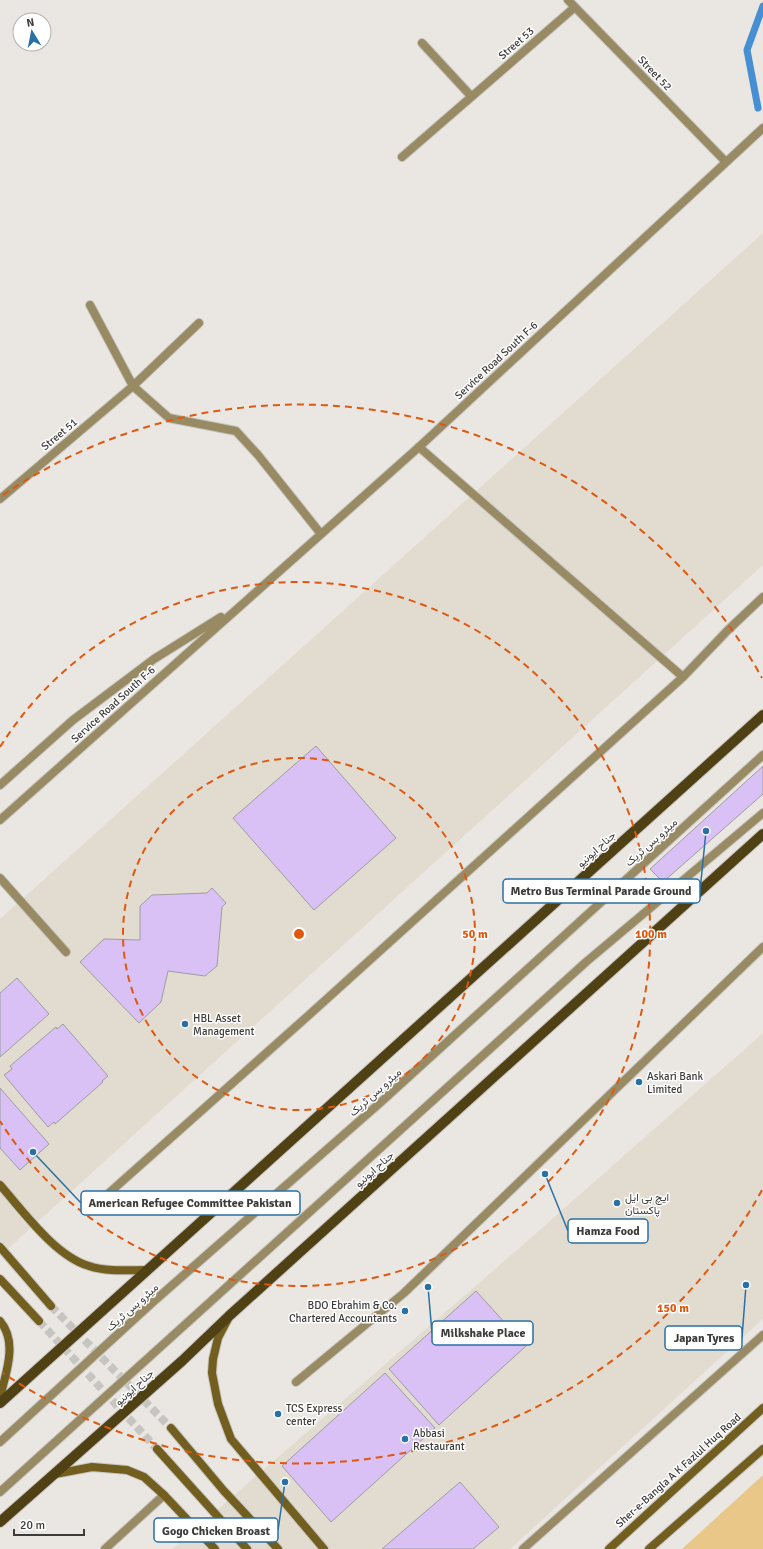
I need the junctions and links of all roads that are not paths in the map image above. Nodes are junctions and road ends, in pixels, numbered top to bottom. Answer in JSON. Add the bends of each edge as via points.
{"nodes":[{"id":1,"x":568,"y":0,"type":"edge"},
{"id":2,"x":575,"y":7,"type":"junction"},
{"id":3,"x":422,"y":43,"type":"dead end"},
{"id":4,"x":471,"y":96,"type":"junction"},
{"id":5,"x":763,"y":128,"type":"edge"},
{"id":6,"x":402,"y":157,"type":"dead end"},
{"id":7,"x":726,"y":162,"type":"junction"},
{"id":8,"x":90,"y":305,"type":"dead end"},
{"id":9,"x":199,"y":323,"type":"dead end"},
{"id":10,"x":133,"y":386,"type":"junction"},
{"id":11,"x":419,"y":447,"type":"junction"},
{"id":12,"x":0,"y":499,"type":"edge"},
{"id":13,"x":321,"y":534,"type":"junction"},
{"id":14,"x":763,"y":597,"type":"edge"},
{"id":15,"x":240,"y":605,"type":"junction"},
{"id":16,"x":683,"y":676,"type":"junction"},
{"id":17,"x":763,"y":716,"type":"edge"},
{"id":18,"x":763,"y":756,"type":"edge"},
{"id":19,"x":0,"y":785,"type":"edge"},
{"id":20,"x":763,"y":813,"type":"edge"},
{"id":21,"x":0,"y":820,"type":"edge"},
{"id":22,"x":763,"y":834,"type":"edge"},
{"id":23,"x":0,"y":878,"type":"edge"},
{"id":24,"x":763,"y":947,"type":"edge"},
{"id":25,"x":66,"y":952,"type":"dead end"},
{"id":26,"x":0,"y":1185,"type":"edge"},
{"id":27,"x":91,"y":1208,"type":"dead end"},
{"id":28,"x":0,"y":1248,"type":"edge"},
{"id":29,"x":147,"y":1270,"type":"junction"},
{"id":30,"x":0,"y":1278,"type":"edge"},
{"id":31,"x":51,"y":1306,"type":"tunnel mouth"},
{"id":32,"x":229,"y":1316,"type":"junction"},
{"id":33,"x":0,"y":1321,"type":"edge"},
{"id":34,"x":39,"y":1321,"type":"tunnel mouth"},
{"id":35,"x":763,"y":1335,"type":"edge"},
{"id":36,"x":296,"y":1382,"type":"dead end"},
{"id":37,"x":0,"y":1397,"type":"edge"},
{"id":38,"x":0,"y":1402,"type":"edge"},
{"id":39,"x":763,"y":1408,"type":"edge"},
{"id":40,"x":170,"y":1428,"type":"tunnel mouth"},
{"id":41,"x":0,"y":1442,"type":"edge"},
{"id":42,"x":157,"y":1449,"type":"tunnel mouth"},
{"id":43,"x":763,"y":1449,"type":"edge"},
{"id":44,"x":55,"y":1474,"type":"junction"},
{"id":45,"x":0,"y":1492,"type":"edge"},
{"id":46,"x":164,"y":1495,"type":"junction"},
{"id":47,"x":0,"y":1522,"type":"edge"},
{"id":48,"x":106,"y":1549,"type":"edge"},
{"id":49,"x":214,"y":1549,"type":"edge"},
{"id":50,"x":247,"y":1549,"type":"edge"},
{"id":51,"x":278,"y":1549,"type":"edge"},
{"id":52,"x":324,"y":1549,"type":"edge"},
{"id":53,"x":523,"y":1549,"type":"edge"},
{"id":54,"x":609,"y":1549,"type":"edge"},
{"id":55,"x":649,"y":1549,"type":"edge"}],
"edges":[{"from":1,"to":2,"type":"street","name":"Street 52"},
{"from":2,"to":4,"type":"street","name":"Street 53"},
{"from":2,"to":7,"type":"street","name":"Street 52"},
{"from":3,"to":4,"type":"street"},
{"from":4,"to":6,"type":"street","name":"Street 53"},
{"from":5,"to":7,"type":"street","name":"Service Road South F-6"},
{"from":7,"to":11,"type":"street","name":"Service Road South F-6"},
{"from":8,"to":10,"type":"street"},
{"from":9,"to":10,"type":"street","name":"Street 51"},
{"from":10,"to":12,"type":"street","name":"Street 51"},
{"from":10,"to":13,"type":"street","via":[[169,418],[236,431]]},
{"from":11,"to":13,"type":"street","name":"Service Road South F-6"},
{"from":11,"to":16,"type":"street"},
{"from":13,"to":15,"type":"street","name":"Service Road South F-6"},
{"from":14,"to":16,"type":"street"},
{"from":15,"to":19,"type":"street","name":"Service Road South F-6","via":[[154,659],[73,720]]},
{"from":15,"to":21,"type":"street","name":"Service Road South F-6"},
{"from":16,"to":27,"type":"street","via":[[309,1015]]},
{"from":17,"to":29,"type":"main road","name":"جناح ایونیو"},
{"from":18,"to":41,"type":"street","name":"میٹرو بس ٹریک"},
{"from":20,"to":45,"type":"street","via":[[586,962]]},
{"from":22,"to":32,"type":"main road","name":"جناح ایونیو"},
{"from":23,"to":25,"type":"street"},
{"from":24,"to":36,"type":"street","via":[[404,1293]]},
{"from":26,"to":29,"type":"main road","via":[[53,1244],[71,1258],[88,1266],[106,1270]]},
{"from":28,"to":31,"type":"main road"},
{"from":29,"to":38,"type":"main road","name":"جناح ایونیو"},
{"from":30,"to":34,"type":"main road"},
{"from":32,"to":44,"type":"main road","name":"جناح ایونیو"},
{"from":32,"to":52,"type":"main road","via":[[218,1338],[212,1373],[218,1404],[231,1439]]},
{"from":33,"to":37,"type":"main road","via":[[10,1341],[9,1362]]},
{"from":35,"to":53,"type":"street"},
{"from":39,"to":54,"type":"main road","name":"Sher-e-Bangla A K Fazlul Huq Road"},
{"from":40,"to":51,"type":"main road"},
{"from":42,"to":50,"type":"main road"},
{"from":43,"to":55,"type":"main road"},
{"from":44,"to":46,"type":"main road","via":[[92,1468],[128,1470],[144,1477]]},
{"from":44,"to":47,"type":"main road","name":"جناح ایونیو"},
{"from":46,"to":48,"type":"street"},
{"from":46,"to":49,"type":"main road"}]}
